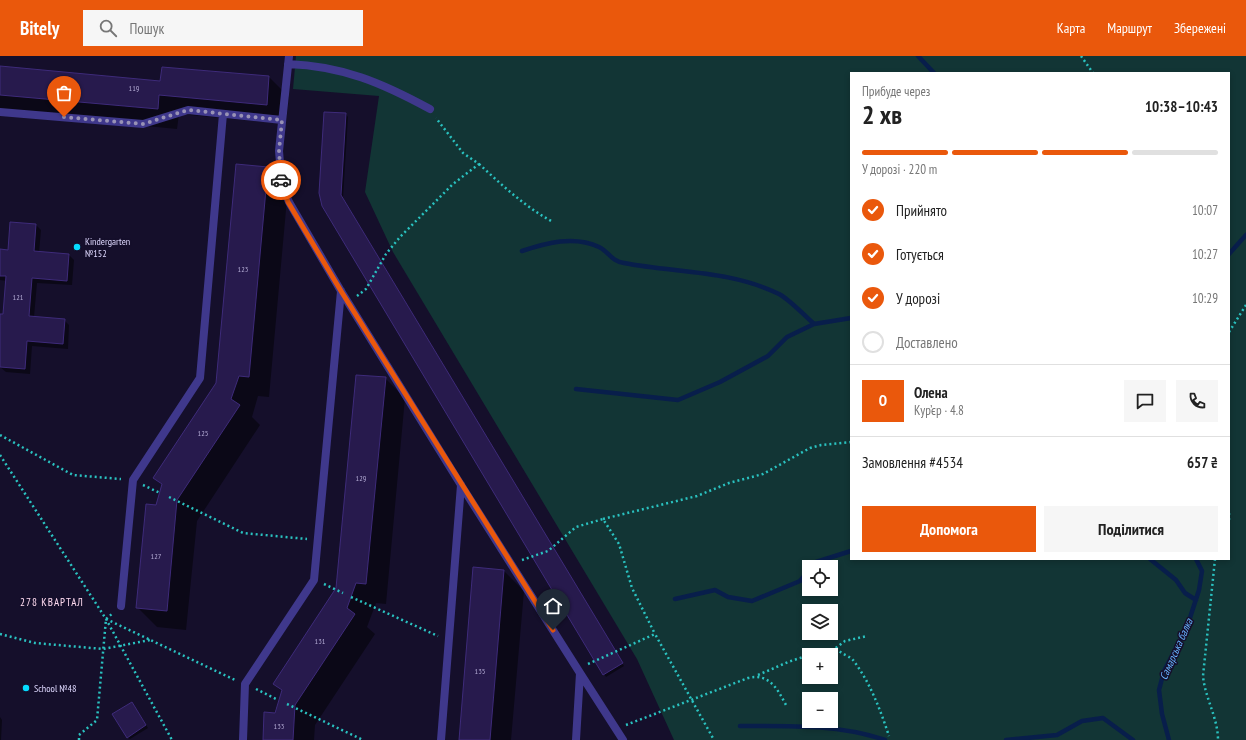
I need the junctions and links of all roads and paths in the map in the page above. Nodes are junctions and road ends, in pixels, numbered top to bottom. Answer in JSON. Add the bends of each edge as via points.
{"nodes":[{"id":1,"x":1081,"y":56,"type":"edge"},
{"id":2,"x":288,"y":60,"type":"edge"},
{"id":3,"x":1092,"y":72,"type":"edge"},
{"id":4,"x":430,"y":109,"type":"joint"},
{"id":5,"x":0,"y":112,"type":"edge"},
{"id":6,"x":223,"y":114,"type":"junction"},
{"id":7,"x":282,"y":120,"type":"junction"},
{"id":8,"x":479,"y":164,"type":"junction"},
{"id":9,"x":553,"y":222,"type":"dead end"},
{"id":10,"x":341,"y":291,"type":"junction"},
{"id":11,"x":347,"y":301,"type":"junction"},
{"id":12,"x":1246,"y":304,"type":"edge"},
{"id":13,"x":1230,"y":330,"type":"edge"},
{"id":14,"x":0,"y":435,"type":"edge"},
{"id":15,"x":850,"y":442,"type":"edge"},
{"id":16,"x":0,"y":455,"type":"edge"},
{"id":17,"x":133,"y":480,"type":"junction"},
{"id":18,"x":461,"y":485,"type":"junction"},
{"id":19,"x":160,"y":493,"type":"dead end"},
{"id":20,"x":169,"y":497,"type":"dead end"},
{"id":21,"x":603,"y":519,"type":"junction"},
{"id":22,"x":318,"y":540,"type":"junction"},
{"id":23,"x":1215,"y":560,"type":"edge"},
{"id":24,"x":511,"y":564,"type":"junction"},
{"id":25,"x":314,"y":580,"type":"junction"},
{"id":26,"x":343,"y":593,"type":"dead end"},
{"id":27,"x":351,"y":597,"type":"dead end"},
{"id":28,"x":121,"y":606,"type":"dead end"},
{"id":29,"x":106,"y":619,"type":"junction"},
{"id":30,"x":0,"y":634,"type":"edge"},
{"id":31,"x":655,"y":634,"type":"junction"},
{"id":32,"x":867,"y":636,"type":"dead end"},
{"id":33,"x":150,"y":640,"type":"junction"},
{"id":34,"x":450,"y":642,"type":"junction"},
{"id":35,"x":120,"y":645,"type":"junction"},
{"id":36,"x":836,"y":648,"type":"edge"},
{"id":37,"x":103,"y":649,"type":"junction"},
{"id":38,"x":838,"y":650,"type":"edge"},
{"id":39,"x":802,"y":658,"type":"edge"},
{"id":40,"x":579,"y":671,"type":"junction"},
{"id":41,"x":757,"y":676,"type":"junction"},
{"id":42,"x":245,"y":684,"type":"junction"},
{"id":43,"x":692,"y":699,"type":"junction"},
{"id":44,"x":278,"y":700,"type":"dead end"},
{"id":45,"x":287,"y":704,"type":"dead end"},
{"id":46,"x":786,"y":705,"type":"dead end"},
{"id":47,"x":617,"y":730,"type":"junction"},
{"id":48,"x":889,"y":736,"type":"dead end"},
{"id":49,"x":79,"y":740,"type":"edge"},
{"id":50,"x":172,"y":740,"type":"edge"},
{"id":51,"x":243,"y":740,"type":"edge"},
{"id":52,"x":363,"y":740,"type":"edge"},
{"id":53,"x":442,"y":740,"type":"edge"},
{"id":54,"x":576,"y":740,"type":"edge"},
{"id":55,"x":623,"y":740,"type":"edge"},
{"id":56,"x":714,"y":740,"type":"edge"},
{"id":57,"x":1218,"y":740,"type":"edge"}],
"edges":[{"from":1,"to":3,"type":"path"},
{"from":2,"to":4,"type":"lane","via":[[362,76]]},
{"from":2,"to":7,"type":"lane"},
{"from":4,"to":8,"type":"path","via":[[463,153]]},
{"from":5,"to":6,"type":"lane","via":[[143,124],[188,110]]},
{"from":6,"to":7,"type":"lane"},
{"from":6,"to":17,"type":"lane","via":[[200,378]]},
{"from":7,"to":10,"type":"lane","via":[[279,151],[282,186],[288,202]]},
{"from":8,"to":9,"type":"path","via":[[510,193]]},
{"from":8,"to":11,"type":"path","via":[[453,184],[400,237],[386,254],[366,289]]},
{"from":10,"to":11,"type":"lane"},
{"from":10,"to":22,"type":"lane"},
{"from":11,"to":18,"type":"lane"},
{"from":12,"to":13,"type":"path"},
{"from":14,"to":17,"type":"path","via":[[73,475]]},
{"from":15,"to":21,"type":"path","via":[[810,448],[763,474],[729,483],[697,496]]},
{"from":16,"to":29,"type":"path"},
{"from":17,"to":19,"type":"path"},
{"from":17,"to":28,"type":"lane"},
{"from":18,"to":24,"type":"lane"},
{"from":18,"to":34,"type":"lane"},
{"from":20,"to":22,"type":"path","via":[[243,533]]},
{"from":21,"to":24,"type":"path","via":[[576,527],[548,551]]},
{"from":21,"to":31,"type":"path","via":[[619,544],[632,588]]},
{"from":22,"to":25,"type":"lane"},
{"from":23,"to":57,"type":"path","via":[[1214,588],[1203,676],[1204,689],[1218,731]]},
{"from":24,"to":40,"type":"lane"},
{"from":25,"to":26,"type":"path"},
{"from":25,"to":42,"type":"lane"},
{"from":27,"to":34,"type":"path"},
{"from":29,"to":33,"type":"path"},
{"from":29,"to":35,"type":"path"},
{"from":29,"to":37,"type":"path"},
{"from":30,"to":37,"type":"path","via":[[36,643]]},
{"from":31,"to":40,"type":"path"},
{"from":31,"to":43,"type":"path"},
{"from":32,"to":36,"type":"path","via":[[845,641]]},
{"from":33,"to":35,"type":"path"},
{"from":33,"to":42,"type":"path"},
{"from":34,"to":53,"type":"lane"},
{"from":35,"to":37,"type":"path"},
{"from":35,"to":50,"type":"path"},
{"from":37,"to":49,"type":"path","via":[[97,720],[80,735]]},
{"from":38,"to":48,"type":"path","via":[[852,659],[865,679],[879,704]]},
{"from":39,"to":41,"type":"path"},
{"from":40,"to":47,"type":"lane"},
{"from":40,"to":54,"type":"lane"},
{"from":41,"to":43,"type":"path"},
{"from":41,"to":46,"type":"path","via":[[766,679],[778,689]]},
{"from":42,"to":44,"type":"path"},
{"from":42,"to":51,"type":"lane"},
{"from":43,"to":47,"type":"path"},
{"from":43,"to":56,"type":"path"},
{"from":45,"to":52,"type":"path"},
{"from":47,"to":55,"type":"lane"}]}
